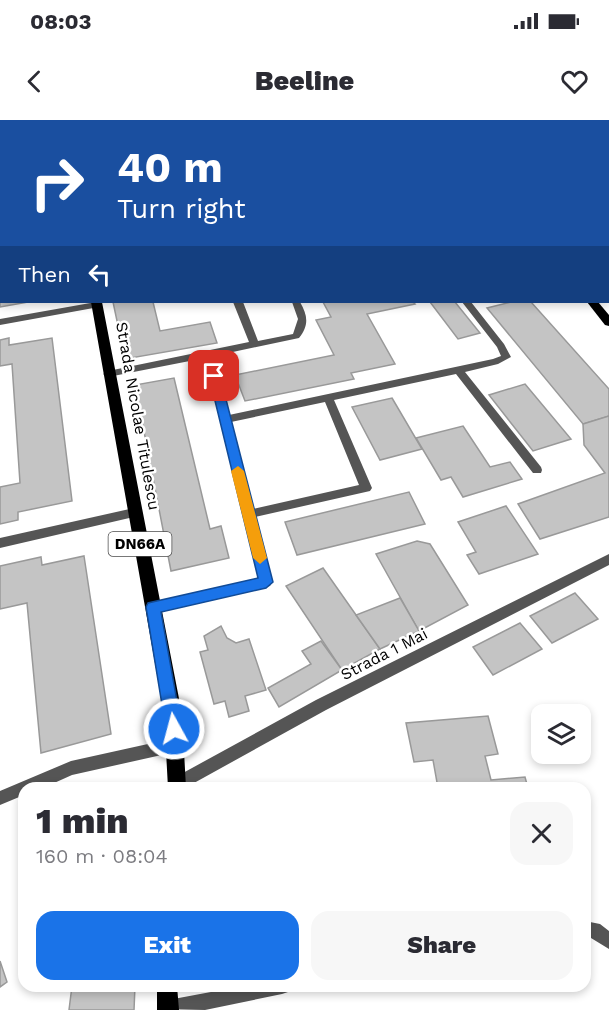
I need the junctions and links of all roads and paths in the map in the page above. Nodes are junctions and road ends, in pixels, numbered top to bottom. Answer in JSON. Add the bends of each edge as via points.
{"nodes":[{"id":1,"x":96,"y":303,"type":"edge"},
{"id":2,"x":238,"y":303,"type":"edge"},
{"id":3,"x":296,"y":303,"type":"edge"},
{"id":4,"x":468,"y":303,"type":"edge"},
{"id":5,"x":593,"y":303,"type":"edge"},
{"id":6,"x":0,"y":322,"type":"edge"},
{"id":7,"x":609,"y":322,"type":"edge"},
{"id":8,"x":255,"y":345,"type":"junction"},
{"id":9,"x":209,"y":355,"type":"junction"},
{"id":10,"x":458,"y":370,"type":"junction"},
{"id":11,"x":108,"y":374,"type":"junction"},
{"id":12,"x":328,"y":398,"type":"junction"},
{"id":13,"x":225,"y":420,"type":"junction"},
{"id":14,"x":537,"y":470,"type":"dead end"},
{"id":15,"x":134,"y":513,"type":"junction"},
{"id":16,"x":249,"y":514,"type":"junction"},
{"id":17,"x":0,"y":543,"type":"edge"},
{"id":18,"x":607,"y":564,"type":"edge"},
{"id":19,"x":153,"y":607,"type":"junction"},
{"id":20,"x":175,"y":745,"type":"junction"},
{"id":21,"x":39,"y":782,"type":"edge"},
{"id":22,"x":177,"y":782,"type":"edge"},
{"id":23,"x":184,"y":782,"type":"edge"},
{"id":24,"x":18,"y":791,"type":"edge"},
{"id":25,"x":0,"y":798,"type":"edge"},
{"id":26,"x":591,"y":930,"type":"edge"},
{"id":27,"x":609,"y":941,"type":"edge"},
{"id":28,"x":167,"y":992,"type":"edge"},
{"id":29,"x":252,"y":992,"type":"edge"},
{"id":30,"x":168,"y":1009,"type":"edge"}],
"edges":[{"from":1,"to":6,"type":"street"},
{"from":1,"to":11,"type":"main road","name":"Strada Nicolae Titulescu","number":"DN66A"},
{"from":2,"to":8,"type":"street"},
{"from":3,"to":8,"type":"street","via":[[303,326],[296,336]]},
{"from":4,"to":10,"type":"street","via":[[506,357]]},
{"from":5,"to":7,"type":"main road"},
{"from":8,"to":9,"type":"street"},
{"from":9,"to":11,"type":"street"},
{"from":9,"to":13,"type":"street"},
{"from":10,"to":12,"type":"street"},
{"from":10,"to":14,"type":"street"},
{"from":11,"to":15,"type":"main road","name":"Strada Nicolae Titulescu","number":"DN66A"},
{"from":12,"to":13,"type":"street"},
{"from":12,"to":16,"type":"street","via":[[366,488]]},
{"from":13,"to":16,"type":"street"},
{"from":15,"to":17,"type":"street"},
{"from":15,"to":19,"type":"main road","name":"Strada Nicolae Titulescu","number":"DN66A"},
{"from":16,"to":19,"type":"street","via":[[266,582]]},
{"from":18,"to":23,"type":"street","name":"Strada 1 Mai","via":[[321,705]]},
{"from":19,"to":20,"type":"main road","name":"Strada Nicolae Titulescu","number":"DN66A"},
{"from":20,"to":21,"type":"street","via":[[71,768]]},
{"from":20,"to":22,"type":"main road","name":"Strada Nicolae Titulescu","number":"DN66A"},
{"from":24,"to":25,"type":"street"},
{"from":26,"to":27,"type":"street"},
{"from":28,"to":30,"type":"main road"},
{"from":29,"to":30,"type":"street"}]}
